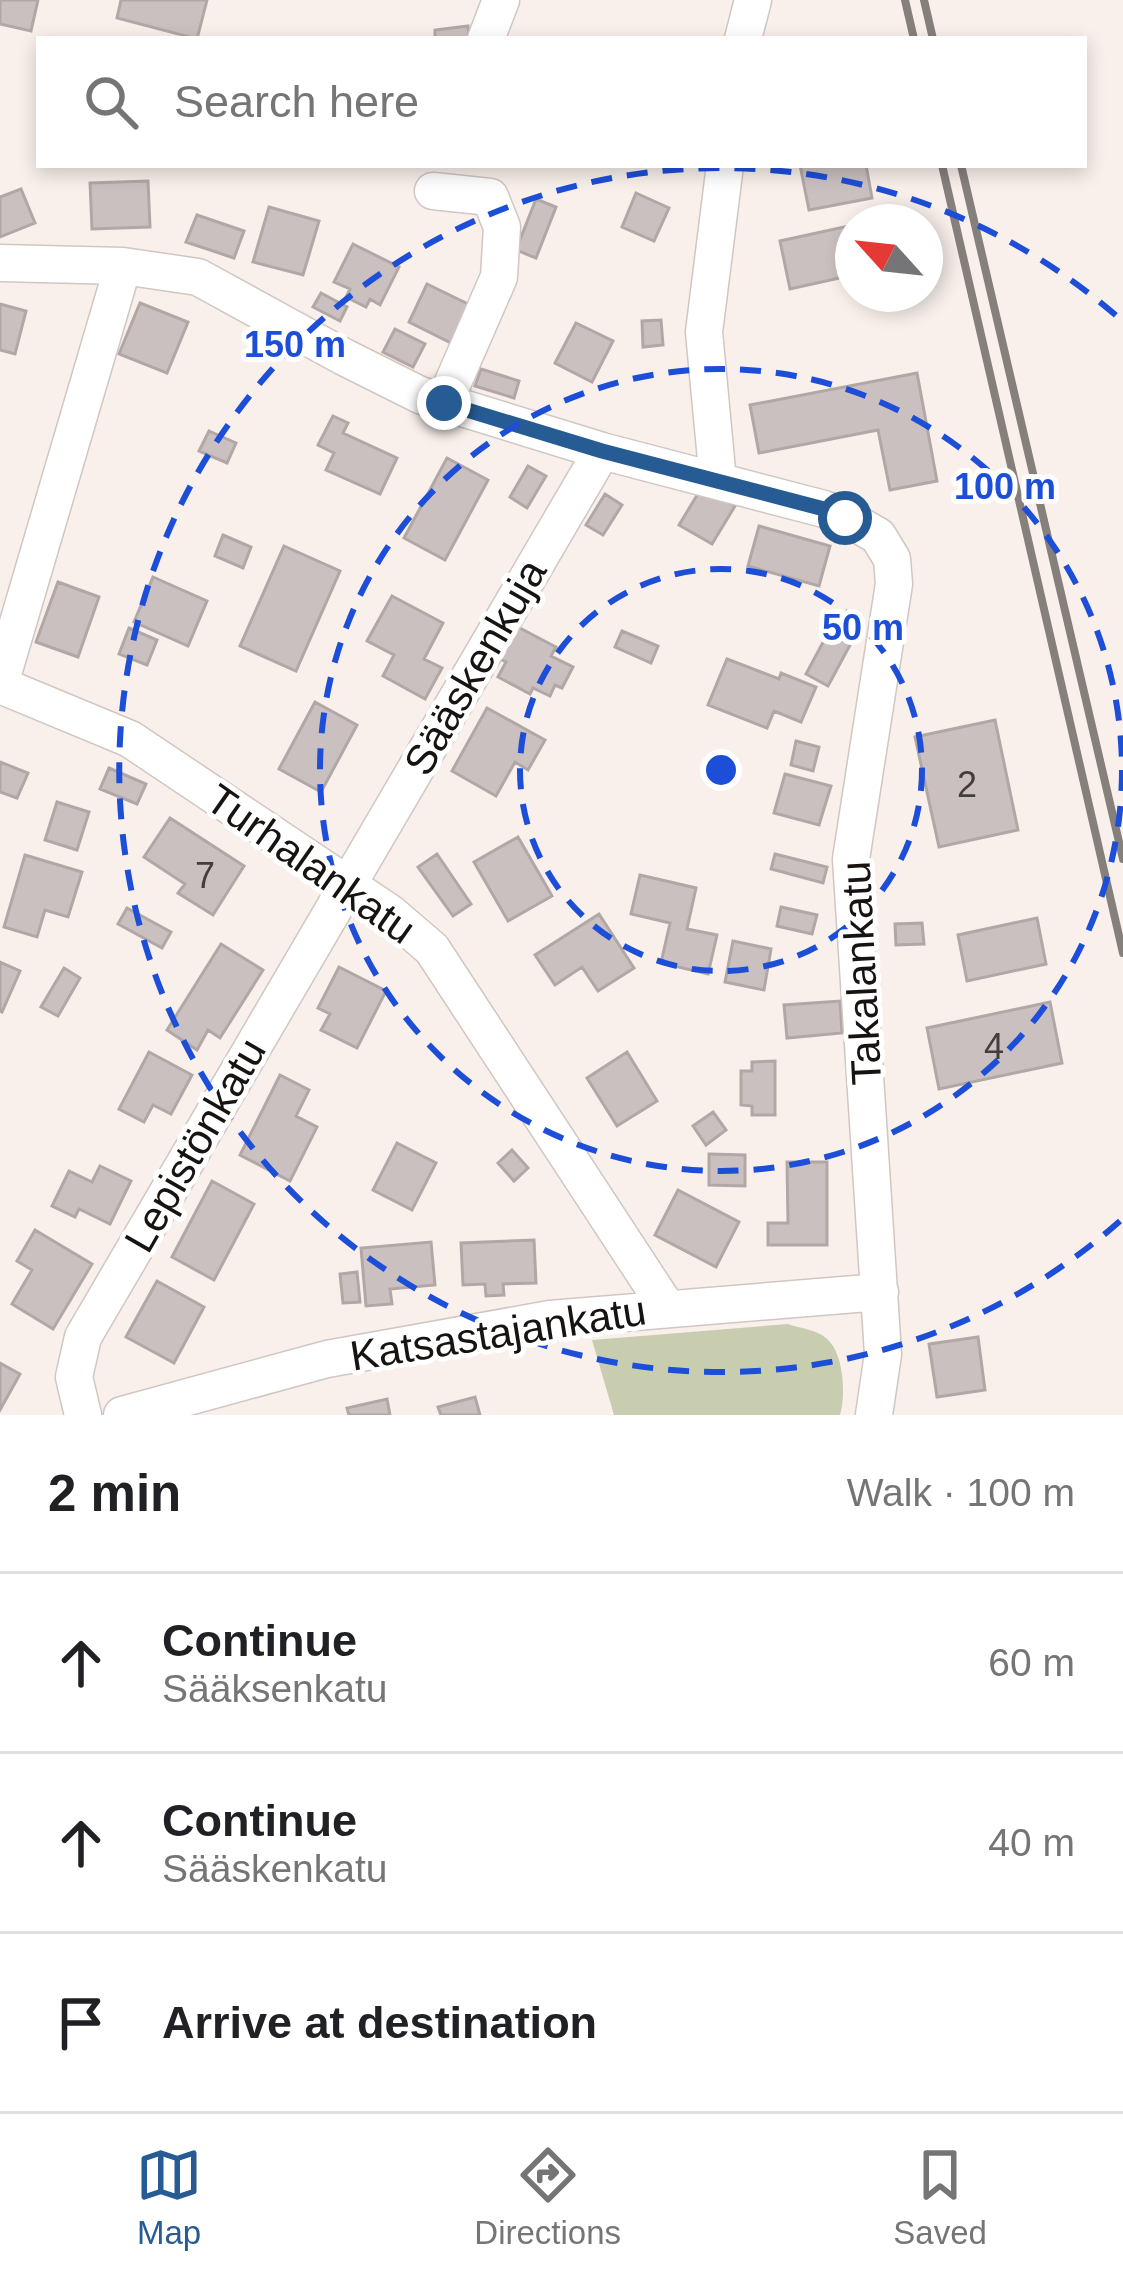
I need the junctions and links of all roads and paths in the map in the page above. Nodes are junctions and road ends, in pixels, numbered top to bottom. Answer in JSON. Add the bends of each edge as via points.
{"nodes":[{"id":1,"x":501,"y":0,"type":"edge"},
{"id":2,"x":753,"y":0,"type":"edge"},
{"id":3,"x":487,"y":36,"type":"edge"},
{"id":4,"x":744,"y":36,"type":"edge"},
{"id":5,"x":725,"y":168,"type":"edge"},
{"id":6,"x":433,"y":191,"type":"dead end"},
{"id":7,"x":0,"y":263,"type":"edge"},
{"id":8,"x":123,"y":266,"type":"junction"},
{"id":9,"x":444,"y":403,"type":"junction"},
{"id":10,"x":602,"y":451,"type":"junction"},
{"id":11,"x":718,"y":481,"type":"junction"},
{"id":12,"x":0,"y":685,"type":"edge"},
{"id":13,"x":348,"y":884,"type":"junction"},
{"id":14,"x":880,"y":1292,"type":"junction"},
{"id":15,"x":667,"y":1308,"type":"junction"},
{"id":16,"x":83,"y":1415,"type":"edge"},
{"id":17,"x":122,"y":1415,"type":"edge"},
{"id":18,"x":874,"y":1415,"type":"edge"}],
"edges":[{"from":1,"to":3,"type":"street"},
{"from":2,"to":4,"type":"street"},
{"from":5,"to":11,"type":"street","via":[[704,332]]},
{"from":6,"to":9,"type":"street","via":[[490,197],[502,227],[500,277]]},
{"from":7,"to":8,"type":"street"},
{"from":8,"to":9,"type":"street","via":[[198,277]]},
{"from":8,"to":12,"type":"street"},
{"from":9,"to":10,"type":"street"},
{"from":10,"to":11,"type":"street"},
{"from":10,"to":13,"type":"street","name":"Sääskenkuja"},
{"from":11,"to":14,"type":"street","name":"Takalankatu","via":[[824,509],[878,536],[892,559],[851,859]]},
{"from":12,"to":13,"type":"street","name":"Turhalankatu","via":[[130,740]]},
{"from":13,"to":15,"type":"street","name":"Turhalankatu","via":[[432,950]]},
{"from":13,"to":16,"type":"street","name":"Lepistönkatu","via":[[83,1337],[74,1378]]},
{"from":14,"to":15,"type":"street","name":"Katsastajankatu"},
{"from":14,"to":18,"type":"street","name":"Takalankatu","via":[[883,1354]]},
{"from":15,"to":17,"type":"street","name":"Katsastajankatu","via":[[550,1319],[327,1359]]}]}
